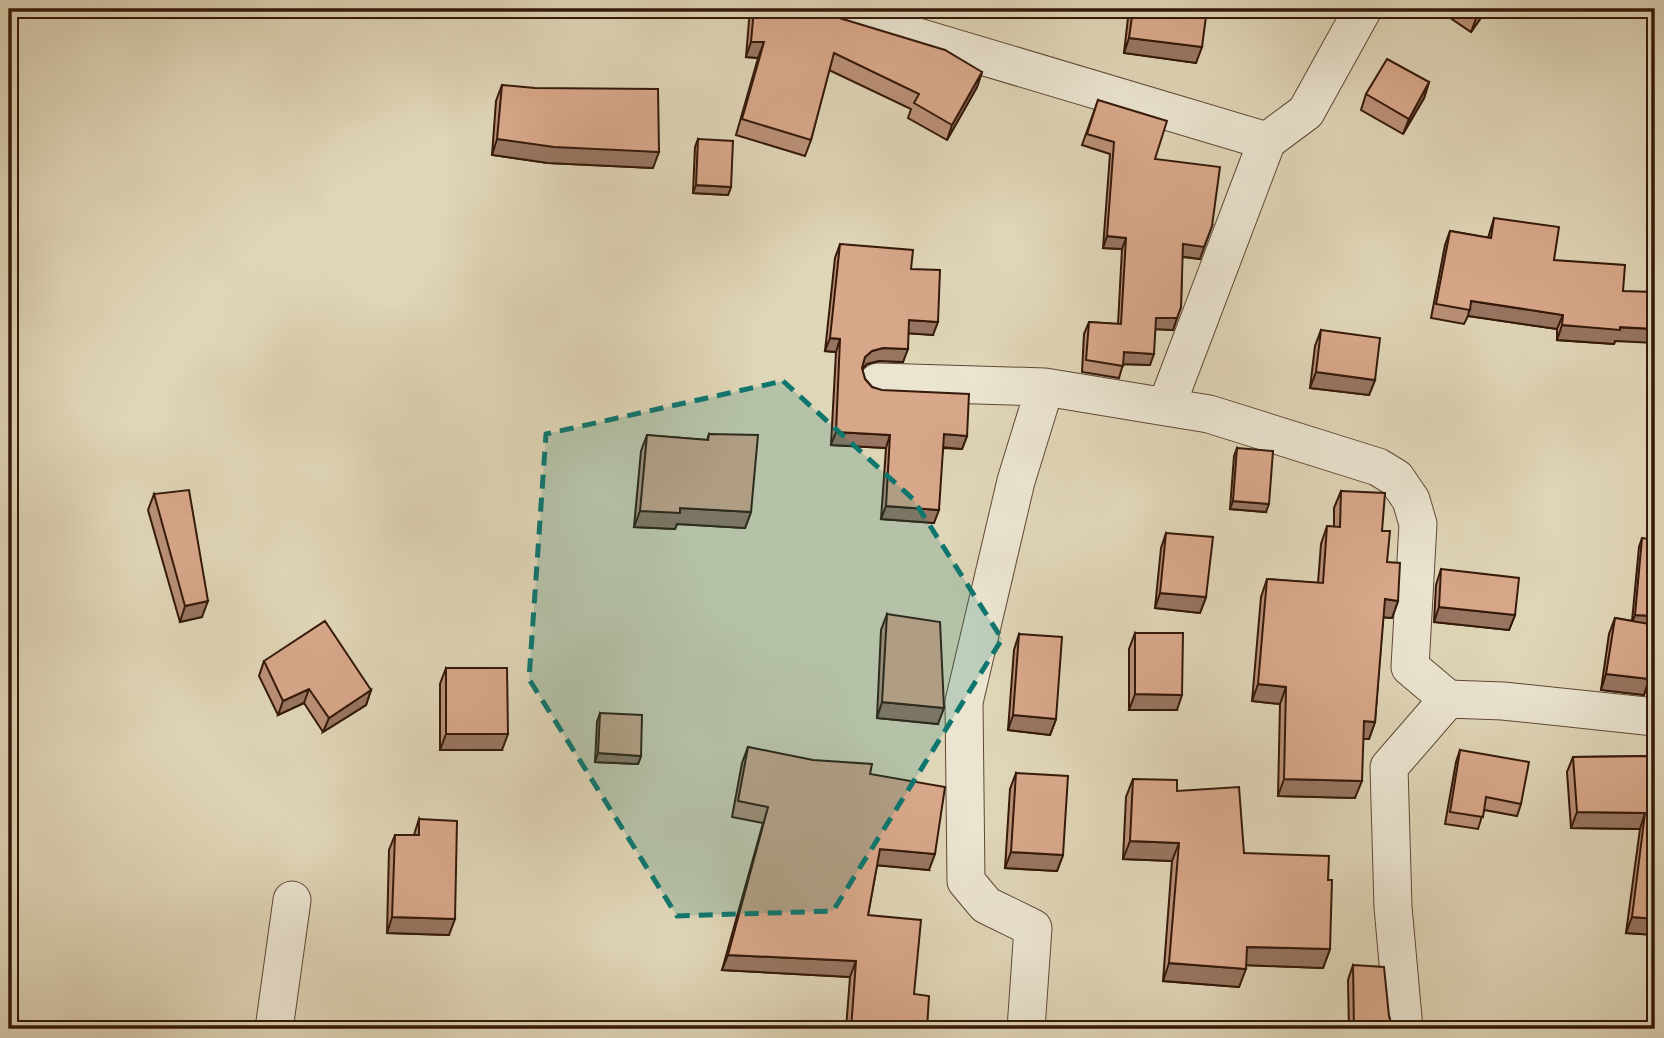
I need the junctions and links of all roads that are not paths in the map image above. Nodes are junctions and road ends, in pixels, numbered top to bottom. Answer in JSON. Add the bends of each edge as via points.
{"nodes":[{"id":1,"x":824,"y":9,"type":"edge"},
{"id":2,"x":1363,"y":9,"type":"edge"},
{"id":3,"x":1267,"y":141,"type":"junction"},
{"id":4,"x":878,"y":382,"type":"dead end"},
{"id":5,"x":1045,"y":387,"type":"junction"},
{"id":6,"x":1166,"y":407,"type":"junction"},
{"id":7,"x":1448,"y":699,"type":"junction"},
{"id":8,"x":1655,"y":718,"type":"edge"},
{"id":9,"x":292,"y":900,"type":"dead end"},
{"id":10,"x":274,"y":1029,"type":"edge"},
{"id":11,"x":1026,"y":1029,"type":"edge"},
{"id":12,"x":1404,"y":1029,"type":"edge"}],
"edges":[{"from":1,"to":3,"type":"street"},
{"from":2,"to":3,"type":"street","via":[[1306,112]]},
{"from":3,"to":6,"type":"street"},
{"from":4,"to":5,"type":"street"},
{"from":5,"to":6,"type":"street"},
{"from":5,"to":11,"type":"street","via":[[1016,481],[964,702],[966,881],[986,905],[1033,929]]},
{"from":6,"to":7,"type":"street","via":[[1209,414],[1378,467],[1396,478],[1411,500],[1418,524],[1410,667]]},
{"from":7,"to":8,"type":"street"},
{"from":7,"to":12,"type":"street","via":[[1389,767]]},
{"from":9,"to":10,"type":"street"}]}
